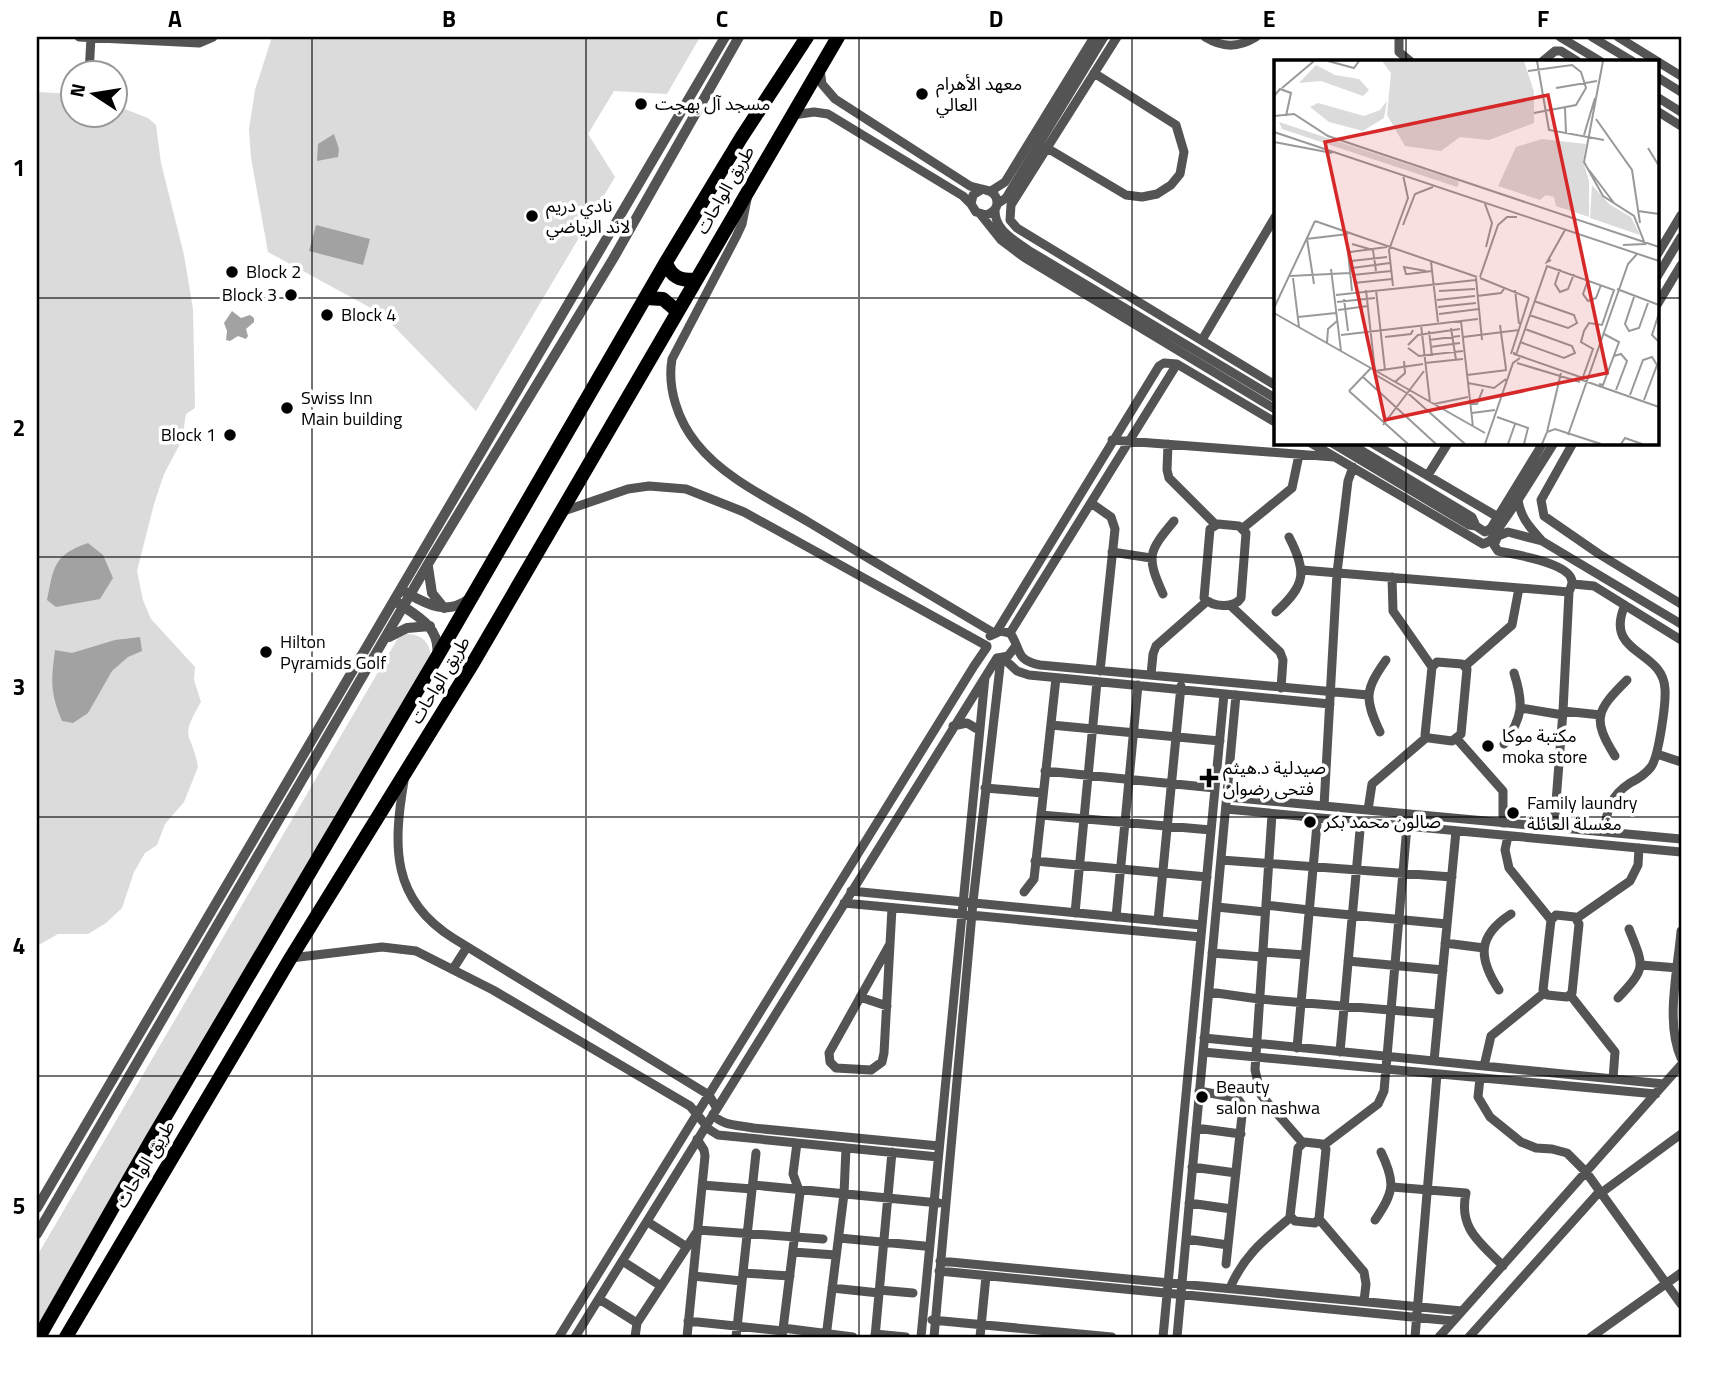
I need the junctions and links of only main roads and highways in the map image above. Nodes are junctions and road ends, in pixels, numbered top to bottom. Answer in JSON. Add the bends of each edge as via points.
{"nodes":[{"id":1,"x":807,"y":37,"type":"edge"},
{"id":2,"x":838,"y":37,"type":"edge"},
{"id":3,"x":666,"y":262,"type":"junction"},
{"id":4,"x":696,"y":279,"type":"junction"},
{"id":5,"x":645,"y":298,"type":"junction"},
{"id":6,"x":677,"y":311,"type":"junction"},
{"id":7,"x":74,"y":1330,"type":"edge"},
{"id":8,"x":39,"y":1337,"type":"edge"},
{"id":9,"x":65,"y":1337,"type":"edge"}],
"edges":[{"from":1,"to":3,"type":"highway","name":"طريق الواحات"},
{"from":2,"to":4,"type":"highway","name":"طريق الواحات"},
{"from":3,"to":4,"type":"highway","via":[[677,278]]},
{"from":3,"to":5,"type":"highway","name":"طريق الواحات"},
{"from":4,"to":6,"type":"highway","name":"طريق الواحات"},
{"from":5,"to":6,"type":"highway","via":[[663,299]]},
{"from":5,"to":8,"type":"highway","name":"طريق الواحات"},
{"from":6,"to":7,"type":"highway","name":"طريق الواحات"},
{"from":7,"to":9,"type":"highway","name":"طريق الواحات"}]}
